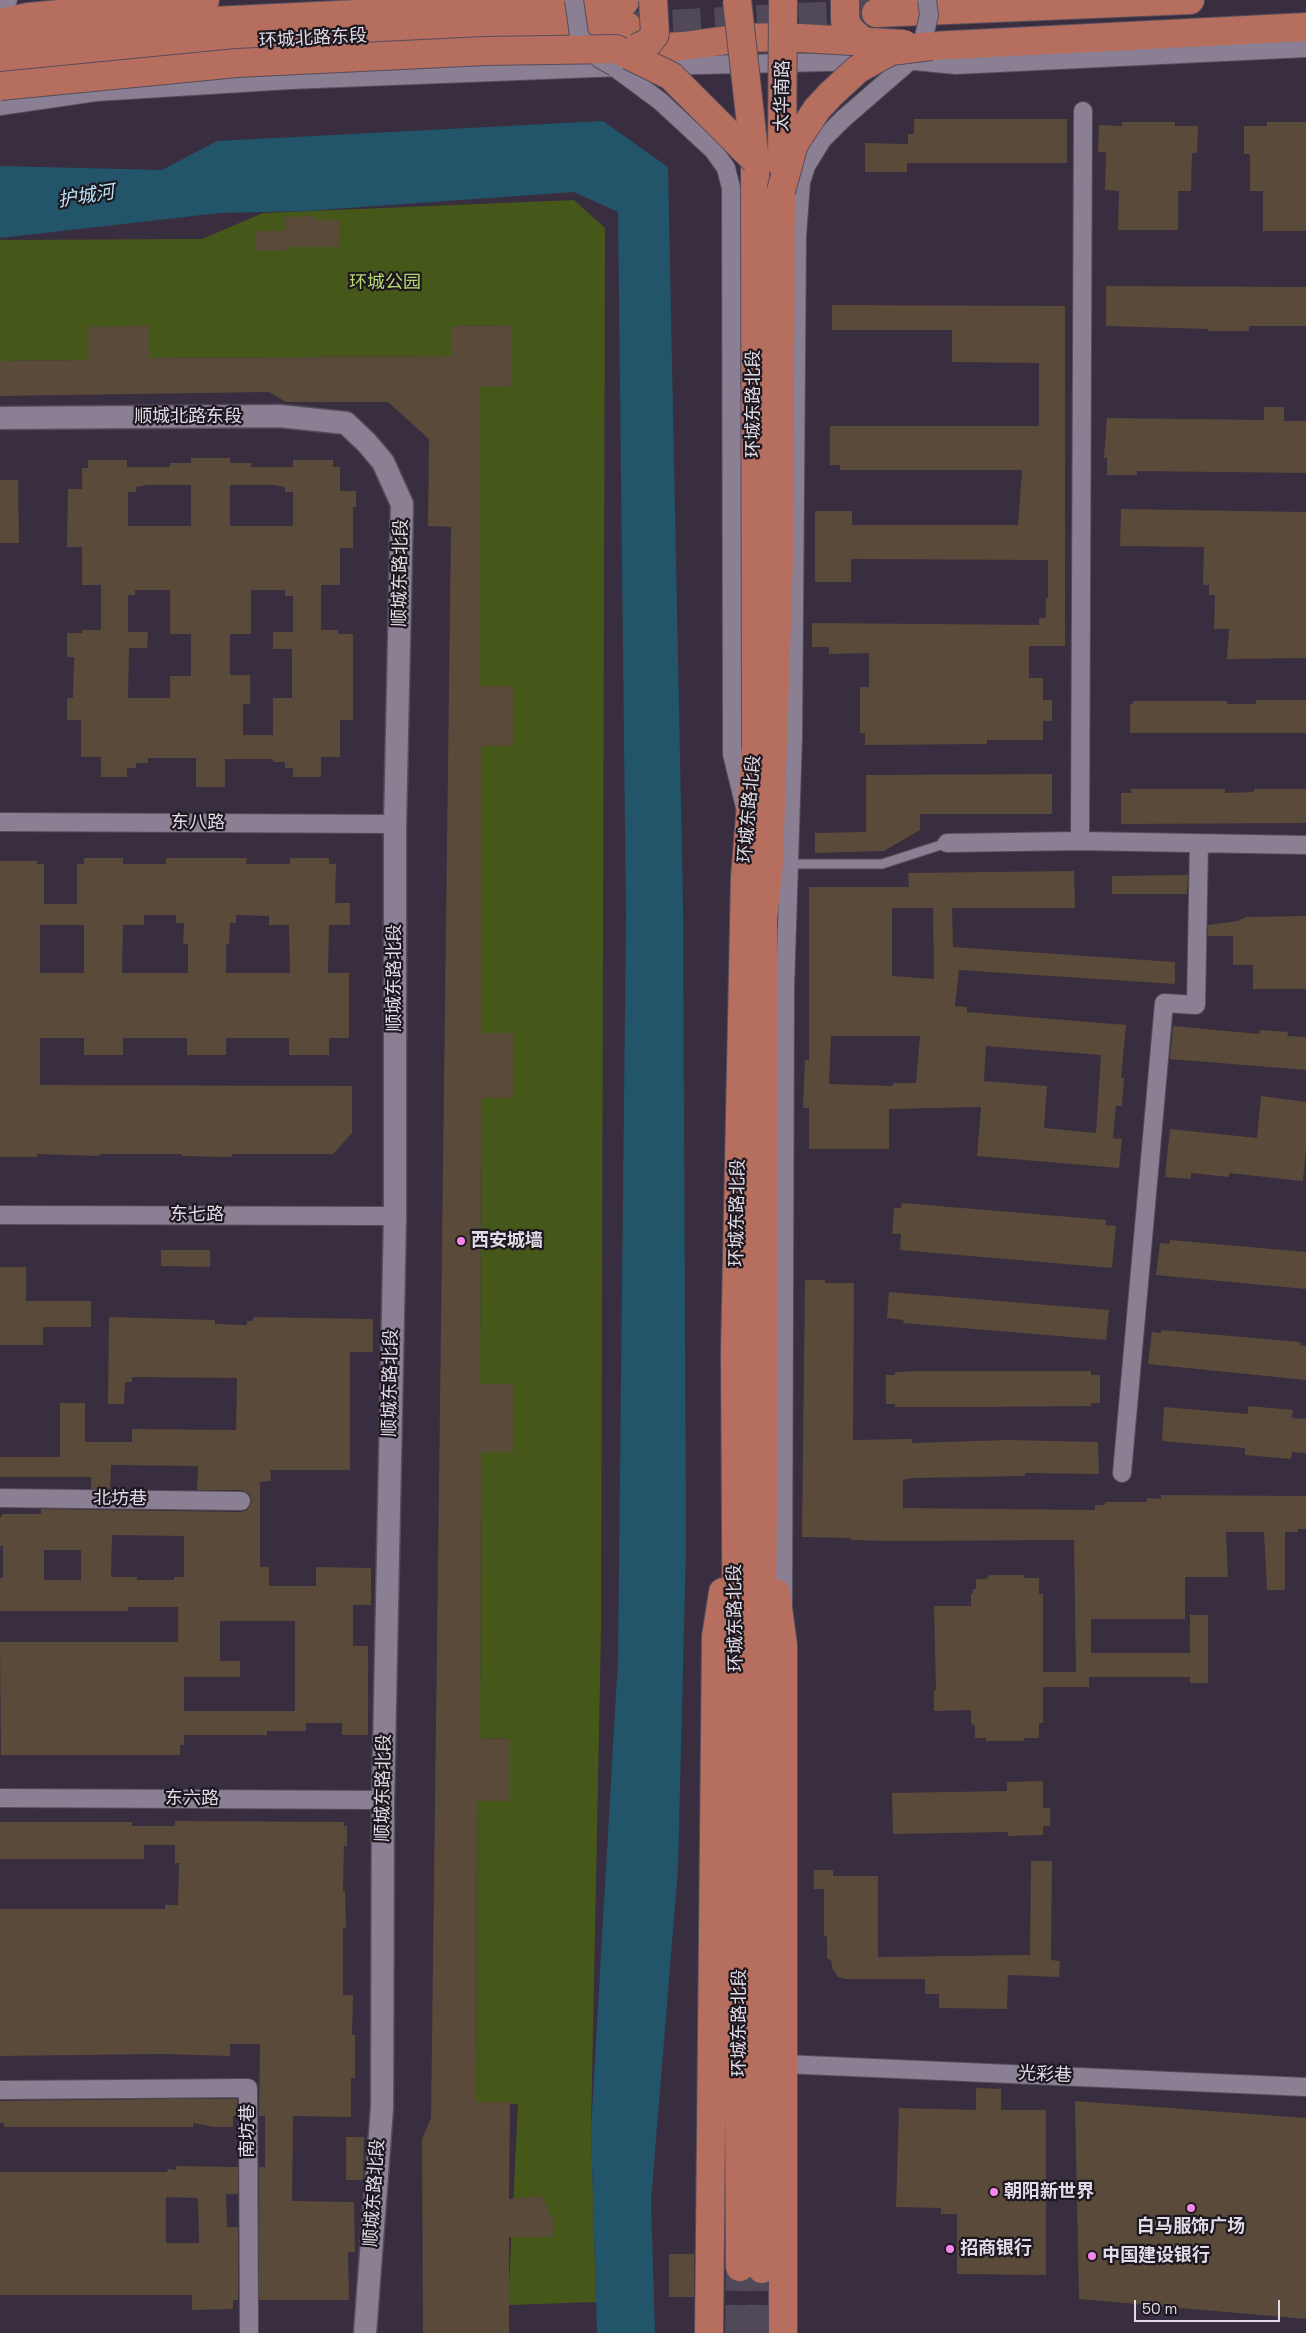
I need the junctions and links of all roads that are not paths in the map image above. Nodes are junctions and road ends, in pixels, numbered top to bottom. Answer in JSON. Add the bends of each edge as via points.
{"nodes":[{"id":1,"x":8,"y":0,"type":"edge"},
{"id":2,"x":205,"y":0,"type":"edge"},
{"id":3,"x":574,"y":0,"type":"edge"},
{"id":4,"x":653,"y":0,"type":"edge"},
{"id":5,"x":737,"y":0,"type":"edge"},
{"id":6,"x":783,"y":0,"type":"edge"},
{"id":7,"x":845,"y":0,"type":"edge"},
{"id":8,"x":927,"y":0,"type":"edge"},
{"id":9,"x":1190,"y":0,"type":"edge"},
{"id":10,"x":0,"y":1,"type":"edge"},
{"id":11,"x":876,"y":13,"type":"tunnel mouth"},
{"id":12,"x":0,"y":23,"type":"edge"},
{"id":13,"x":1306,"y":26,"type":"edge"},
{"id":14,"x":784,"y":37,"type":"junction"},
{"id":15,"x":624,"y":38,"type":"junction"},
{"id":16,"x":742,"y":38,"type":"junction"},
{"id":17,"x":864,"y":42,"type":"junction"},
{"id":18,"x":0,"y":44,"type":"edge"},
{"id":19,"x":1306,"y":48,"type":"edge"},
{"id":20,"x":921,"y":53,"type":"junction"},
{"id":21,"x":0,"y":67,"type":"edge"},
{"id":22,"x":0,"y":86,"type":"edge"},
{"id":23,"x":0,"y":106,"type":"edge"},
{"id":24,"x":1083,"y":111,"type":"dead end"},
{"id":25,"x":755,"y":160,"type":"junction"},
{"id":26,"x":781,"y":191,"type":"junction"},
{"id":27,"x":0,"y":418,"type":"edge"},
{"id":28,"x":367,"y":443,"type":"joint"},
{"id":29,"x":765,"y":552,"type":"junction"},
{"id":30,"x":793,"y":736,"type":"junction"},
{"id":31,"x":771,"y":808,"type":"junction"},
{"id":32,"x":0,"y":822,"type":"edge"},
{"id":33,"x":395,"y":824,"type":"junction"},
{"id":34,"x":1080,"y":841,"type":"junction"},
{"id":35,"x":947,"y":843,"type":"joint"},
{"id":36,"x":1199,"y":843,"type":"junction"},
{"id":37,"x":1306,"y":845,"type":"edge"},
{"id":38,"x":789,"y":864,"type":"junction"},
{"id":39,"x":0,"y":1215,"type":"edge"},
{"id":40,"x":395,"y":1216,"type":"junction"},
{"id":41,"x":1122,"y":1473,"type":"dead end"},
{"id":42,"x":0,"y":1498,"type":"edge"},
{"id":43,"x":241,"y":1501,"type":"dead end"},
{"id":44,"x":763,"y":1508,"type":"junction"},
{"id":45,"x":735,"y":1511,"type":"junction"},
{"id":46,"x":783,"y":1646,"type":"junction"},
{"id":47,"x":0,"y":1798,"type":"edge"},
{"id":48,"x":383,"y":1800,"type":"junction"},
{"id":49,"x":783,"y":2064,"type":"junction"},
{"id":50,"x":1306,"y":2087,"type":"edge"},
{"id":51,"x":0,"y":2090,"type":"edge"},
{"id":52,"x":249,"y":2333,"type":"edge"},
{"id":53,"x":365,"y":2333,"type":"edge"},
{"id":54,"x":708,"y":2333,"type":"edge"},
{"id":55,"x":782,"y":2333,"type":"edge"}],
"edges":[{"from":1,"to":10,"type":"street"},
{"from":2,"to":12,"type":"main road","via":[[28,17]]},
{"from":3,"to":15,"type":"street","bridge":true,"via":[[579,35],[600,59]]},
{"from":4,"to":15,"type":"main road","bridge":true,"via":[[655,34],[648,42]]},
{"from":5,"to":16,"type":"main road","name":"太华南路","bridge":true},
{"from":6,"to":14,"type":"main road","name":"太华南路","bridge":true},
{"from":7,"to":17,"type":"main road","bridge":true,"via":[[845,21]]},
{"from":8,"to":20,"type":"street","bridge":true,"via":[[927,28],[920,46]]},
{"from":9,"to":11,"type":"main road"},
{"from":13,"to":20,"type":"main road"},
{"from":14,"to":16,"type":"main road"},
{"from":14,"to":17,"type":"main road","bridge":true},
{"from":14,"to":26,"type":"main road","name":"太华南路","bridge":true},
{"from":15,"to":16,"type":"main road","bridge":true,"via":[[684,46]]},
{"from":15,"to":18,"type":"main road","name":"环城北路东段","via":[[192,22],[76,32]]},
{"from":15,"to":20,"type":"street","bridge":true},
{"from":15,"to":21,"type":"main road","name":"环城北路东段","via":[[511,29],[140,48]]},
{"from":15,"to":22,"type":"main road","bridge":true,"via":[[485,51],[237,63]]},
{"from":15,"to":23,"type":"street","via":[[290,80],[96,92]]},
{"from":15,"to":25,"type":"main road","bridge":true,"via":[[671,76]]},
{"from":15,"to":29,"type":"street","via":[[660,101],[713,150],[726,168],[731,188]]},
{"from":16,"to":25,"type":"main road","name":"太华南路","bridge":true},
{"from":17,"to":20,"type":"main road","bridge":true},
{"from":19,"to":20,"type":"street","via":[[956,65]]},
{"from":20,"to":26,"type":"main road","bridge":true,"via":[[891,51],[858,69],[830,94],[794,144]]},
{"from":20,"to":29,"type":"street","via":[[843,119],[822,140],[806,166],[801,182]]},
{"from":24,"to":34,"type":"street"},
{"from":25,"to":29,"type":"main road","name":"环城东路北段"},
{"from":26,"to":29,"type":"main road","name":"环城东路北段"},
{"from":27,"to":28,"type":"street","name":"顺城北路东段","via":[[279,416],[346,423]]},
{"from":28,"to":33,"type":"street","name":"顺城东路北段","via":[[383,462],[402,504]]},
{"from":29,"to":30,"type":"street"},
{"from":29,"to":31,"type":"main road","name":"环城东路北段"},
{"from":29,"to":45,"type":"main road","name":"环城东路北段","via":[[743,921]]},
{"from":30,"to":31,"type":"street"},
{"from":30,"to":38,"type":"street"},
{"from":31,"to":44,"type":"main road","name":"环城东路北段","via":[[770,863],[763,918]]},
{"from":32,"to":33,"type":"street","name":"东八路"},
{"from":33,"to":40,"type":"street","name":"顺城东路北段"},
{"from":34,"to":35,"type":"street"},
{"from":34,"to":36,"type":"street"},
{"from":35,"to":38,"type":"lane","via":[[882,864]]},
{"from":36,"to":37,"type":"street"},
{"from":36,"to":41,"type":"street","via":[[1196,1005],[1164,1003]]},
{"from":38,"to":46,"type":"street","via":[[784,988]]},
{"from":39,"to":40,"type":"street","name":"东七路"},
{"from":40,"to":48,"type":"street","name":"顺城东路北段"},
{"from":42,"to":43,"type":"street","name":"北坊巷"},
{"from":44,"to":45,"type":"main road","name":"环城东路北段","via":[[751,2268]]},
{"from":44,"to":46,"type":"main road"},
{"from":45,"to":54,"type":"main road","via":[[716,1637]]},
{"from":46,"to":49,"type":"main road"},
{"from":47,"to":48,"type":"street","name":"东六路"},
{"from":48,"to":53,"type":"street","name":"顺城东路北段","via":[[382,2108]]},
{"from":49,"to":50,"type":"street","name":"光彩巷"},
{"from":49,"to":55,"type":"main road"},
{"from":51,"to":52,"type":"street","name":"南坊巷","via":[[248,2088]]}]}
